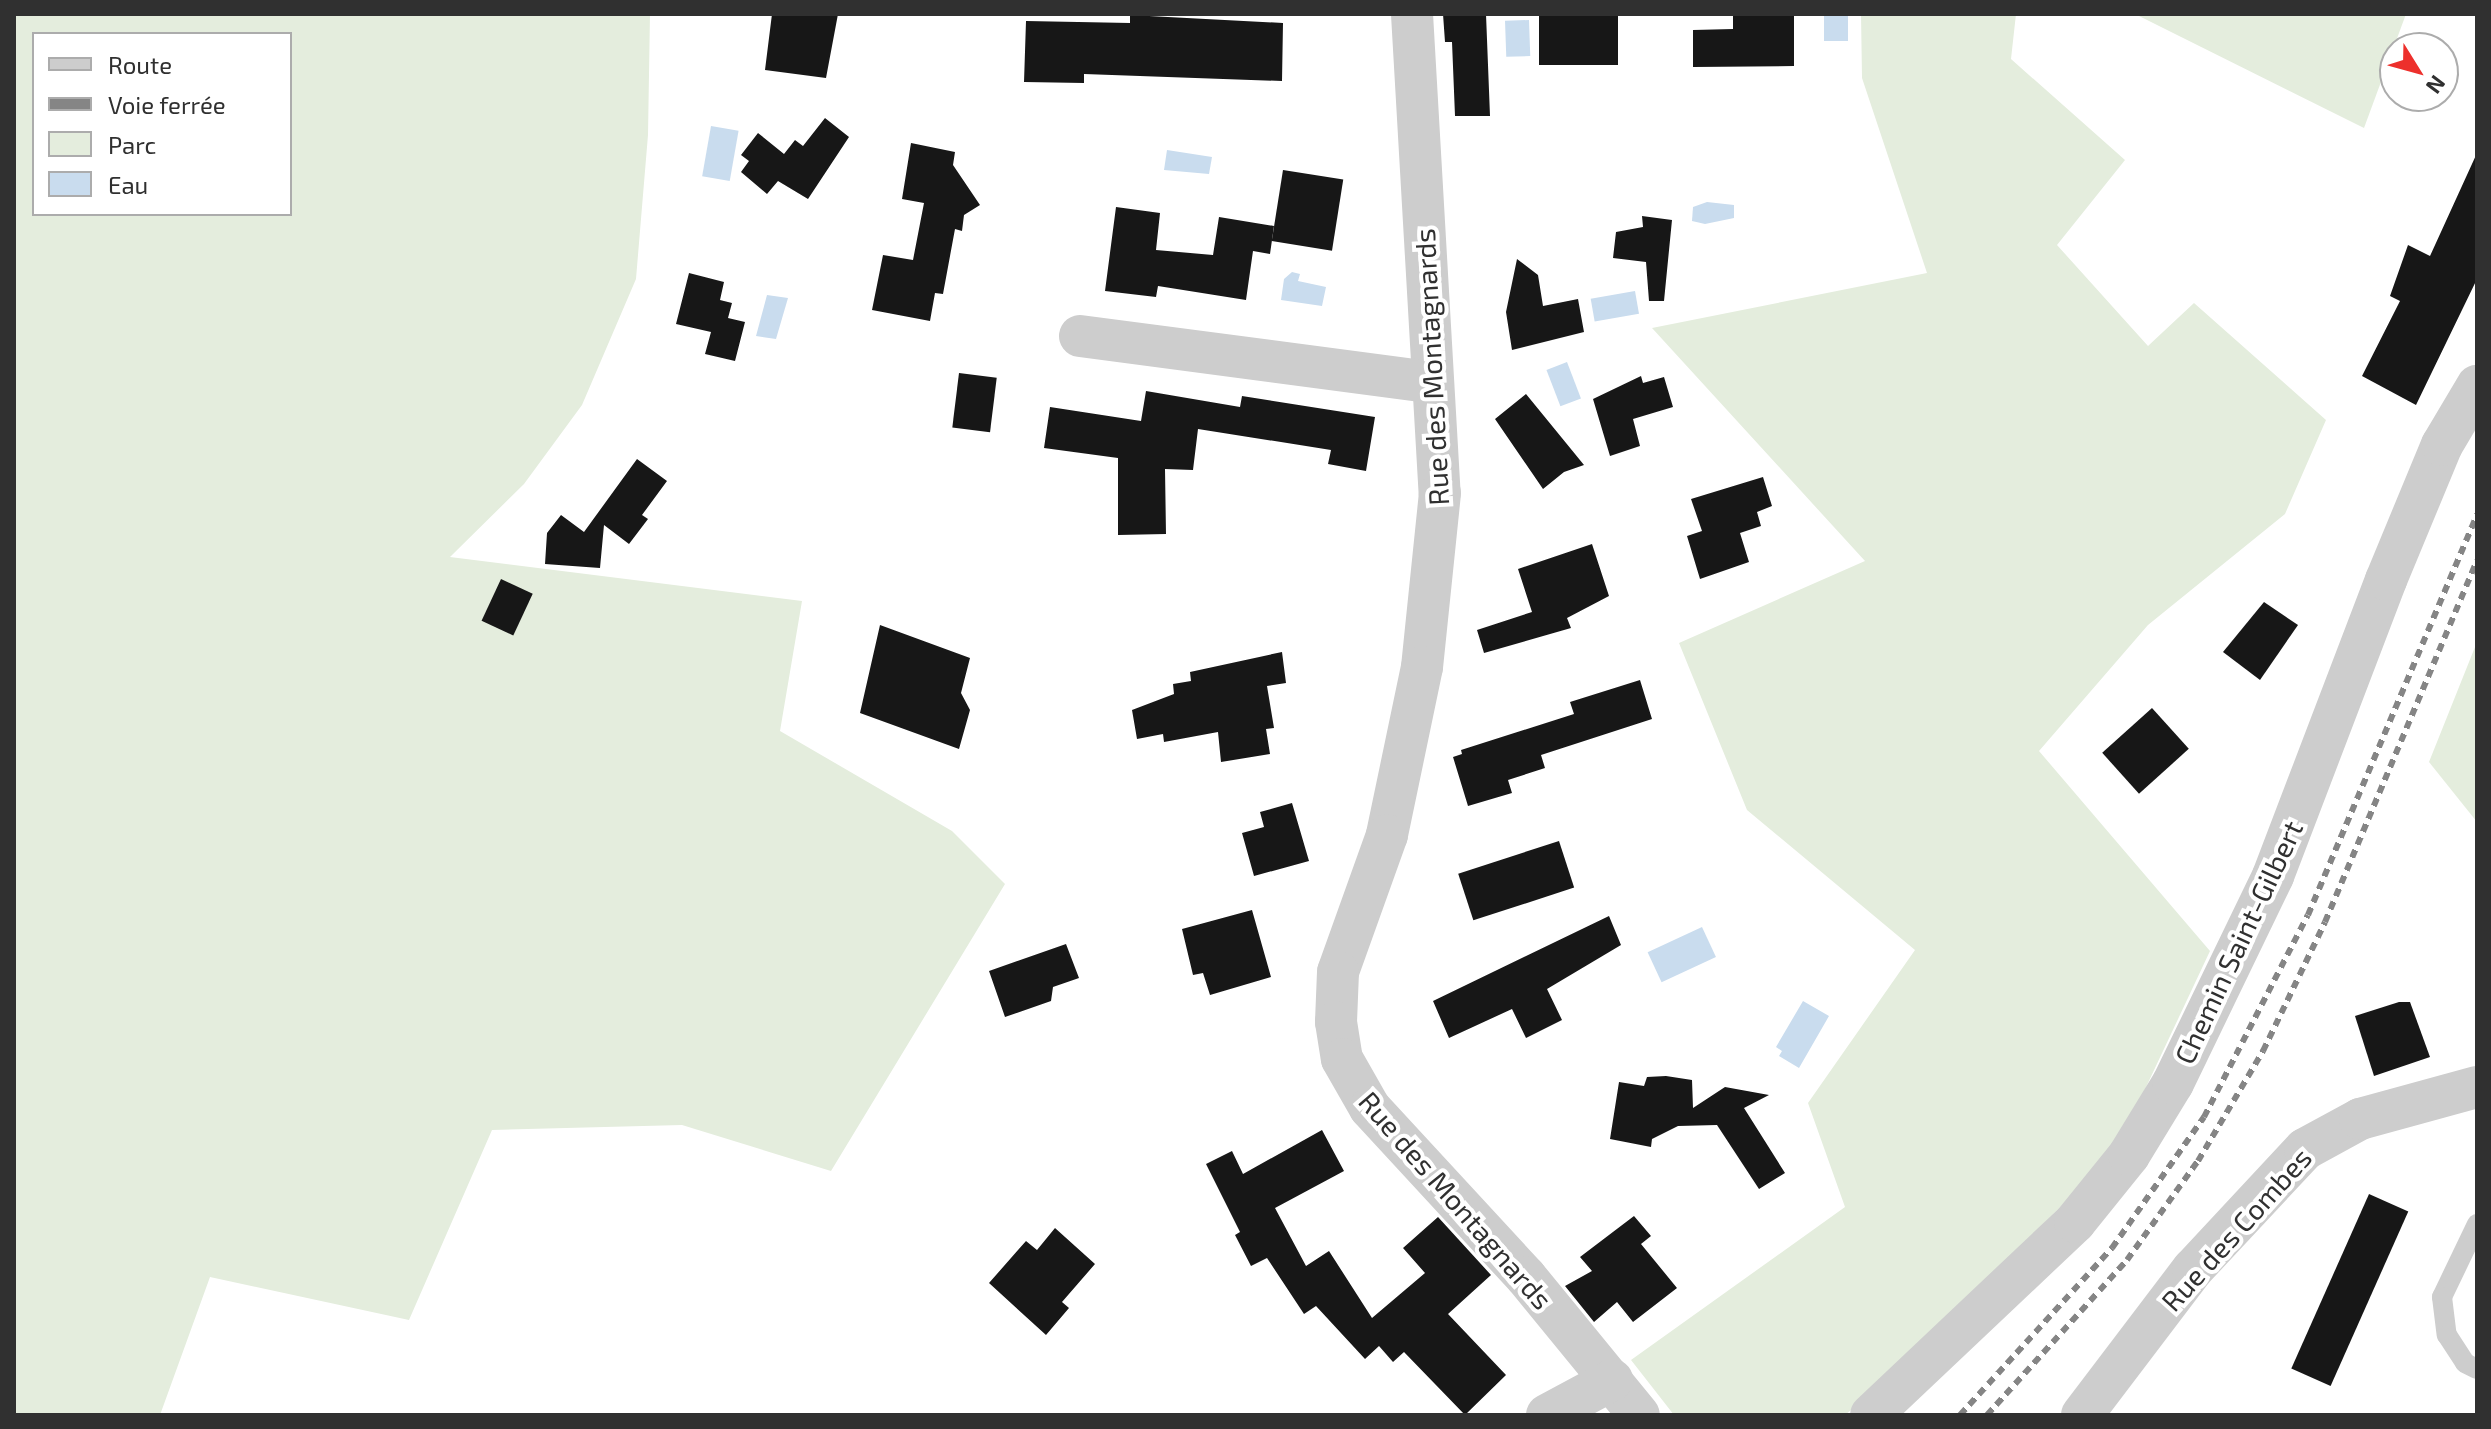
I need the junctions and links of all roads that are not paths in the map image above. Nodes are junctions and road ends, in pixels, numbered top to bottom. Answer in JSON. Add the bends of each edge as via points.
{"nodes":[{"id":1,"x":1412,"y":14,"type":"edge"},
{"id":2,"x":1080,"y":336,"type":"dead end"},
{"id":3,"x":1430,"y":382,"type":"junction"},
{"id":4,"x":2477,"y":386,"type":"edge"},
{"id":5,"x":2477,"y":1087,"type":"edge"},
{"id":6,"x":2477,"y":1224,"type":"edge"},
{"id":7,"x":2477,"y":1369,"type":"edge"},
{"id":8,"x":1612,"y":1380,"type":"junction"},
{"id":9,"x":1547,"y":1415,"type":"edge"},
{"id":10,"x":1639,"y":1415,"type":"edge"},
{"id":11,"x":1871,"y":1415,"type":"edge"},
{"id":12,"x":2082,"y":1415,"type":"edge"}],
"edges":[{"from":1,"to":3,"type":"street","name":"Rue des Montagnards","via":[[1419,64]]},
{"from":2,"to":3,"type":"street"},
{"from":3,"to":8,"type":"street","name":"Rue des Montagnards","via":[[1440,493],[1422,667],[1387,835],[1338,972],[1342,1059],[1370,1108],[1526,1277]]},
{"from":4,"to":11,"type":"street","name":"Chemin Saint-Gilbert","via":[[2442,445],[2273,876],[2173,1083],[2129,1155],[2075,1222]]},
{"from":5,"to":12,"type":"street","name":"Rue des Combes","via":[[2360,1119],[2305,1149],[2193,1269]]},
{"from":6,"to":7,"type":"lane","via":[[2442,1297],[2447,1335],[2465,1363]]},
{"from":8,"to":9,"type":"street"},
{"from":8,"to":10,"type":"street","name":"Rue des Montagnards"}]}
